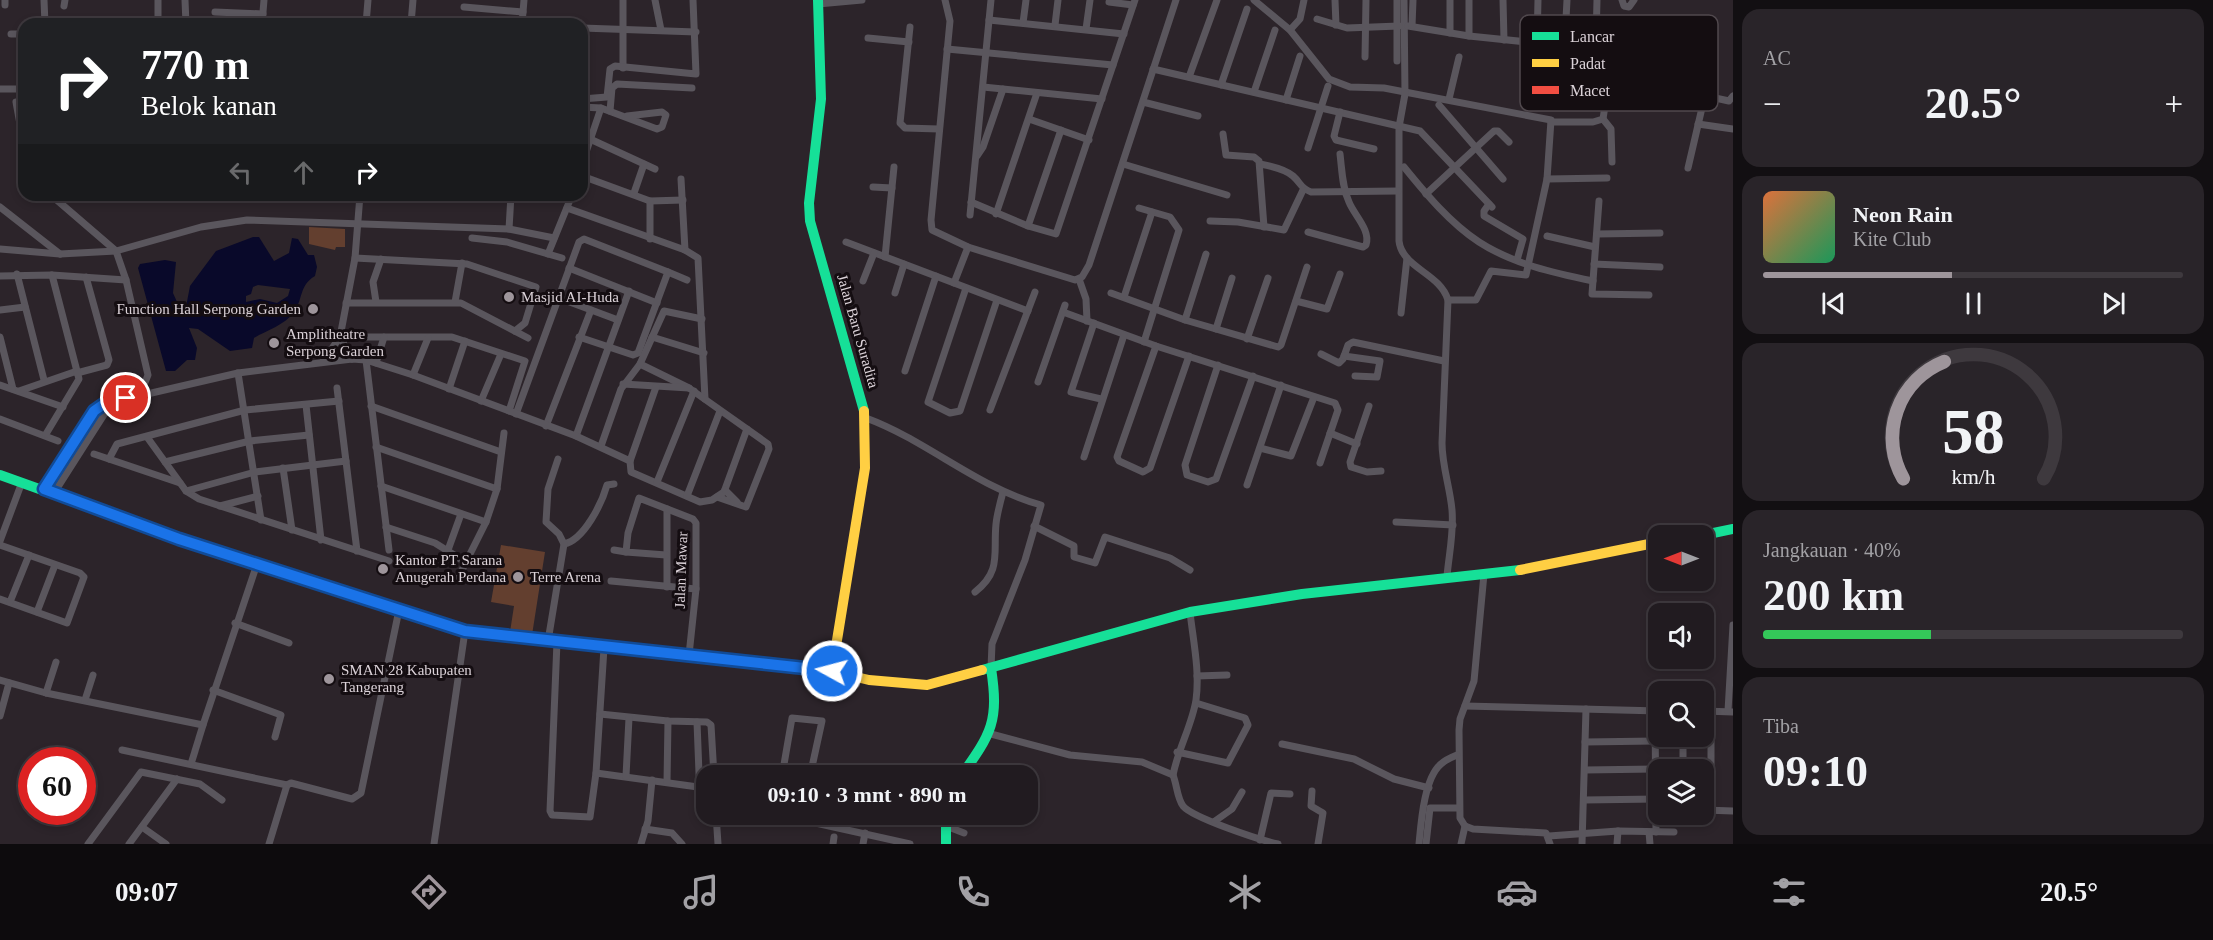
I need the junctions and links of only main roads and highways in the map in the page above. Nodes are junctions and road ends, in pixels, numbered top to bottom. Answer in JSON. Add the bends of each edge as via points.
{"nodes":[{"id":1,"x":818,"y":2,"type":"edge"},
{"id":2,"x":0,"y":475,"type":"edge"},
{"id":3,"x":1733,"y":529,"type":"edge"},
{"id":4,"x":1714,"y":533,"type":"edge"},
{"id":5,"x":1648,"y":544,"type":"edge"},
{"id":6,"x":990,"y":668,"type":"junction"},
{"id":7,"x":832,"y":671,"type":"junction"},
{"id":8,"x":969,"y":765,"type":"edge"},
{"id":9,"x":946,"y":825,"type":"edge"},
{"id":10,"x":946,"y":844,"type":"edge"}],
"edges":[{"from":1,"to":7,"type":"main road","name":"Jalan Baru Suradita","via":[[821,99],[810,221],[866,418],[865,468]]},
{"from":2,"to":7,"type":"main road","via":[[179,539],[465,631]]},
{"from":3,"to":4,"type":"main road"},
{"from":5,"to":6,"type":"main road","via":[[1568,562],[1266,598],[1190,612]]},
{"from":6,"to":7,"type":"main road","via":[[927,686],[869,680]]},
{"from":6,"to":8,"type":"main road","via":[[997,702],[991,734]]},
{"from":9,"to":10,"type":"main road"}]}
